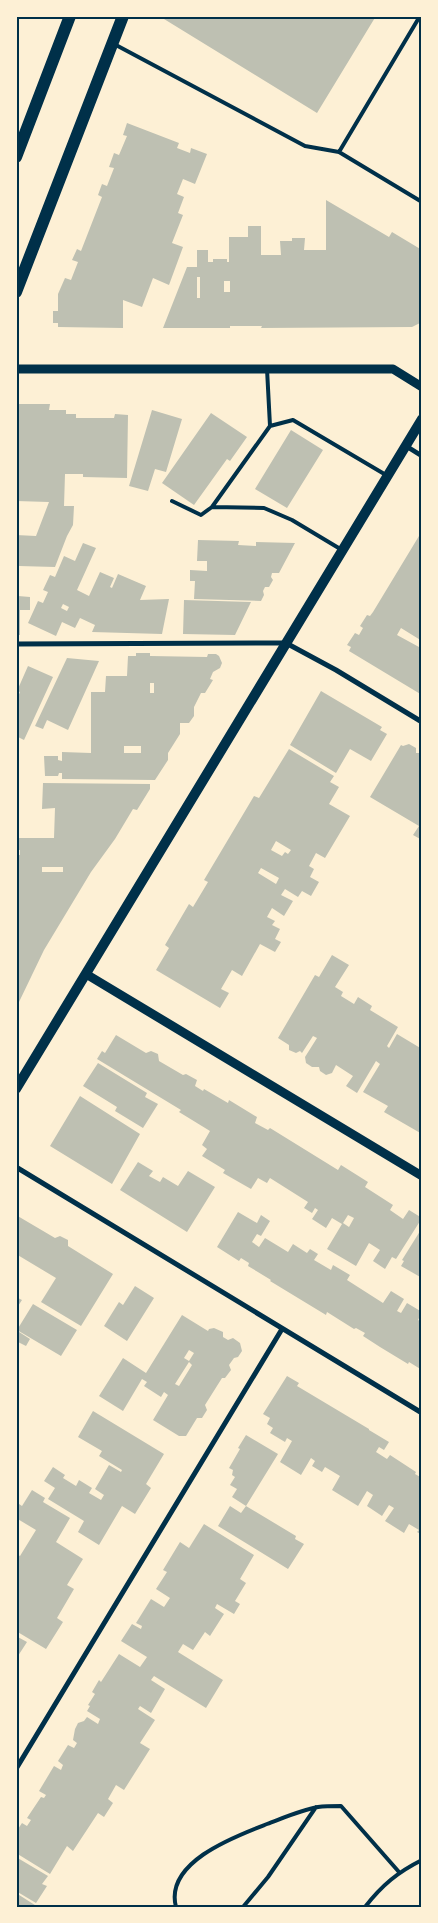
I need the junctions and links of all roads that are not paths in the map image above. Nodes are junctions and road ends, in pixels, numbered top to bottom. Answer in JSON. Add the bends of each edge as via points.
{"nodes":[{"id":1,"x":70,"y":16,"type":"edge"},
{"id":2,"x":123,"y":16,"type":"edge"},
{"id":3,"x":420,"y":16,"type":"edge"},
{"id":4,"x":112,"y":43,"type":"junction"},
{"id":5,"x":339,"y":152,"type":"junction"},
{"id":6,"x":16,"y":157,"type":"edge"},
{"id":7,"x":422,"y":202,"type":"edge"},
{"id":8,"x":16,"y":292,"type":"edge"},
{"id":9,"x":16,"y":369,"type":"edge"},
{"id":10,"x":267,"y":369,"type":"junction"},
{"id":11,"x":422,"y":387,"type":"edge"},
{"id":12,"x":422,"y":419,"type":"edge"},
{"id":13,"x":270,"y":426,"type":"junction"},
{"id":14,"x":405,"y":446,"type":"junction"},
{"id":15,"x":422,"y":456,"type":"edge"},
{"id":16,"x":387,"y":476,"type":"junction"},
{"id":17,"x":172,"y":501,"type":"dead end"},
{"id":18,"x":212,"y":507,"type":"junction"},
{"id":19,"x":342,"y":550,"type":"junction"},
{"id":20,"x":286,"y":643,"type":"junction"},
{"id":21,"x":16,"y":644,"type":"edge"},
{"id":22,"x":422,"y":722,"type":"edge"},
{"id":23,"x":86,"y":974,"type":"junction"},
{"id":24,"x":16,"y":1089,"type":"edge"},
{"id":25,"x":16,"y":1167,"type":"edge"},
{"id":26,"x":422,"y":1176,"type":"edge"},
{"id":27,"x":282,"y":1329,"type":"junction"},
{"id":28,"x":422,"y":1413,"type":"edge"},
{"id":29,"x":16,"y":1769,"type":"edge"},
{"id":30,"x":316,"y":1808,"type":"junction"},
{"id":31,"x":422,"y":1860,"type":"edge"},
{"id":32,"x":398,"y":1872,"type":"junction"},
{"id":33,"x":176,"y":1907,"type":"edge"},
{"id":34,"x":243,"y":1907,"type":"edge"},
{"id":35,"x":365,"y":1907,"type":"edge"}],
"edges":[{"from":1,"to":6,"type":"main road"},
{"from":2,"to":4,"type":"main road"},
{"from":3,"to":5,"type":"lane"},
{"from":4,"to":5,"type":"lane","via":[[305,146]]},
{"from":4,"to":8,"type":"main road"},
{"from":5,"to":7,"type":"lane"},
{"from":9,"to":10,"type":"street"},
{"from":10,"to":11,"type":"street","via":[[393,369]]},
{"from":10,"to":13,"type":"lane"},
{"from":12,"to":14,"type":"main road"},
{"from":13,"to":16,"type":"lane","via":[[293,420]]},
{"from":13,"to":18,"type":"lane"},
{"from":14,"to":15,"type":"street"},
{"from":14,"to":16,"type":"main road"},
{"from":16,"to":19,"type":"main road"},
{"from":17,"to":18,"type":"lane","via":[[201,515]]},
{"from":18,"to":19,"type":"lane","via":[[264,508],[292,520]]},
{"from":19,"to":20,"type":"main road"},
{"from":20,"to":21,"type":"street"},
{"from":20,"to":22,"type":"street"},
{"from":20,"to":23,"type":"main road"},
{"from":23,"to":24,"type":"main road"},
{"from":23,"to":26,"type":"street"},
{"from":25,"to":27,"type":"street"},
{"from":27,"to":28,"type":"street"},
{"from":27,"to":29,"type":"street"},
{"from":30,"to":32,"type":"lane","via":[[341,1806]]},
{"from":30,"to":33,"type":"lane","via":[[249,1831],[204,1854],[180,1877],[174,1894]]},
{"from":30,"to":34,"type":"lane"},
{"from":31,"to":32,"type":"lane"},
{"from":32,"to":35,"type":"lane"}]}
